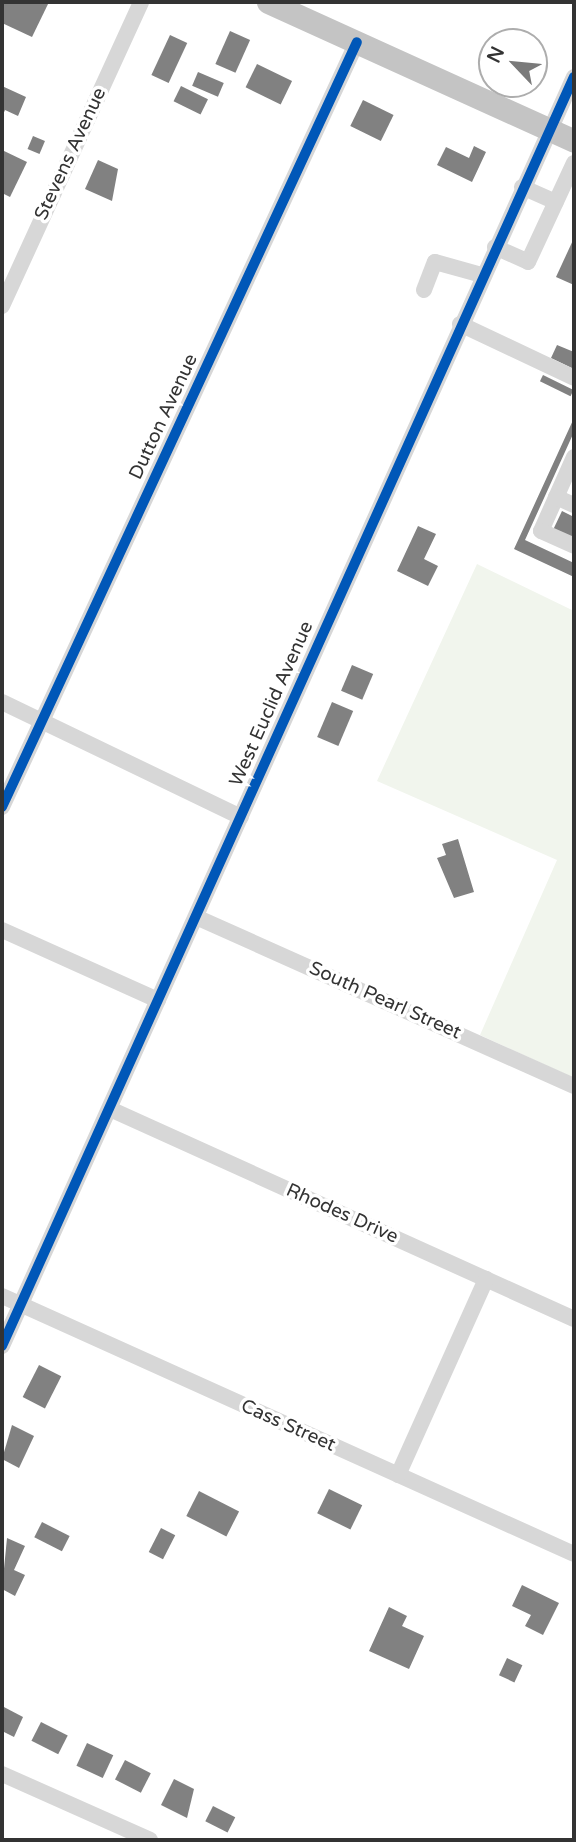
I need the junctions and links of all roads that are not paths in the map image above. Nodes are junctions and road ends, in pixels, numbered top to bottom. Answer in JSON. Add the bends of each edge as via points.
{"nodes":[{"id":1,"x":141,"y":2,"type":"edge"},
{"id":2,"x":268,"y":2,"type":"edge"},
{"id":3,"x":357,"y":42,"type":"junction"},
{"id":4,"x":574,"y":77,"type":"edge"},
{"id":5,"x":549,"y":130,"type":"junction"},
{"id":6,"x":574,"y":141,"type":"edge"},
{"id":7,"x":574,"y":163,"type":"edge"},
{"id":8,"x":522,"y":187,"type":"junction"},
{"id":9,"x":556,"y":202,"type":"junction"},
{"id":10,"x":495,"y":247,"type":"junction"},
{"id":11,"x":482,"y":275,"type":"junction"},
{"id":12,"x":424,"y":290,"type":"dead end"},
{"id":13,"x":2,"y":306,"type":"edge"},
{"id":14,"x":460,"y":324,"type":"junction"},
{"id":15,"x":574,"y":378,"type":"edge"},
{"id":16,"x":573,"y":462,"type":"edge"},
{"id":17,"x":556,"y":497,"type":"junction"},
{"id":18,"x":574,"y":505,"type":"edge"},
{"id":19,"x":574,"y":546,"type":"edge"},
{"id":20,"x":2,"y":702,"type":"edge"},
{"id":21,"x":41,"y":722,"type":"junction"},
{"id":22,"x":2,"y":807,"type":"edge"},
{"id":23,"x":241,"y":817,"type":"junction"},
{"id":24,"x":196,"y":917,"type":"junction"},
{"id":25,"x":2,"y":930,"type":"edge"},
{"id":26,"x":158,"y":1000,"type":"junction"},
{"id":27,"x":574,"y":1086,"type":"edge"},
{"id":28,"x":110,"y":1109,"type":"junction"},
{"id":29,"x":486,"y":1279,"type":"junction"},
{"id":30,"x":2,"y":1296,"type":"edge"},
{"id":31,"x":20,"y":1305,"type":"junction"},
{"id":32,"x":574,"y":1318,"type":"edge"},
{"id":33,"x":2,"y":1346,"type":"edge"},
{"id":34,"x":398,"y":1475,"type":"junction"},
{"id":35,"x":574,"y":1555,"type":"edge"},
{"id":36,"x":2,"y":1774,"type":"edge"},
{"id":37,"x":149,"y":1840,"type":"edge"}],
"edges":[{"from":1,"to":13,"type":"street","name":"Stevens Avenue"},
{"from":2,"to":3,"type":"highway"},
{"from":3,"to":5,"type":"highway"},
{"from":3,"to":21,"type":"street","name":"Dutton Avenue"},
{"from":4,"to":5,"type":"street","name":"West Euclid Avenue"},
{"from":5,"to":6,"type":"highway"},
{"from":5,"to":8,"type":"street","name":"West Euclid Avenue"},
{"from":7,"to":9,"type":"street"},
{"from":8,"to":9,"type":"street"},
{"from":8,"to":10,"type":"street","name":"West Euclid Avenue"},
{"from":9,"to":10,"type":"street","via":[[528,262]]},
{"from":10,"to":11,"type":"street","name":"West Euclid Avenue"},
{"from":11,"to":12,"type":"street","via":[[435,262]]},
{"from":11,"to":14,"type":"street","name":"West Euclid Avenue"},
{"from":14,"to":15,"type":"street"},
{"from":14,"to":23,"type":"street","name":"West Euclid Avenue"},
{"from":16,"to":17,"type":"street"},
{"from":17,"to":18,"type":"street"},
{"from":17,"to":19,"type":"street","via":[[541,531]]},
{"from":20,"to":21,"type":"street"},
{"from":21,"to":22,"type":"street","name":"Dutton Avenue"},
{"from":21,"to":23,"type":"street"},
{"from":23,"to":24,"type":"street","name":"West Euclid Avenue"},
{"from":24,"to":26,"type":"street","name":"West Euclid Avenue"},
{"from":24,"to":27,"type":"street","name":"South Pearl Street"},
{"from":25,"to":26,"type":"street"},
{"from":26,"to":28,"type":"street","name":"West Euclid Avenue"},
{"from":28,"to":29,"type":"street","name":"Rhodes Drive"},
{"from":28,"to":31,"type":"street","name":"West Euclid Avenue"},
{"from":29,"to":32,"type":"street","name":"Rhodes Drive"},
{"from":29,"to":34,"type":"street"},
{"from":30,"to":31,"type":"street","name":"Cass Street"},
{"from":31,"to":33,"type":"street","name":"West Euclid Avenue"},
{"from":31,"to":34,"type":"street","name":"Cass Street"},
{"from":34,"to":35,"type":"street","name":"Cass Street"},
{"from":36,"to":37,"type":"street"}]}
